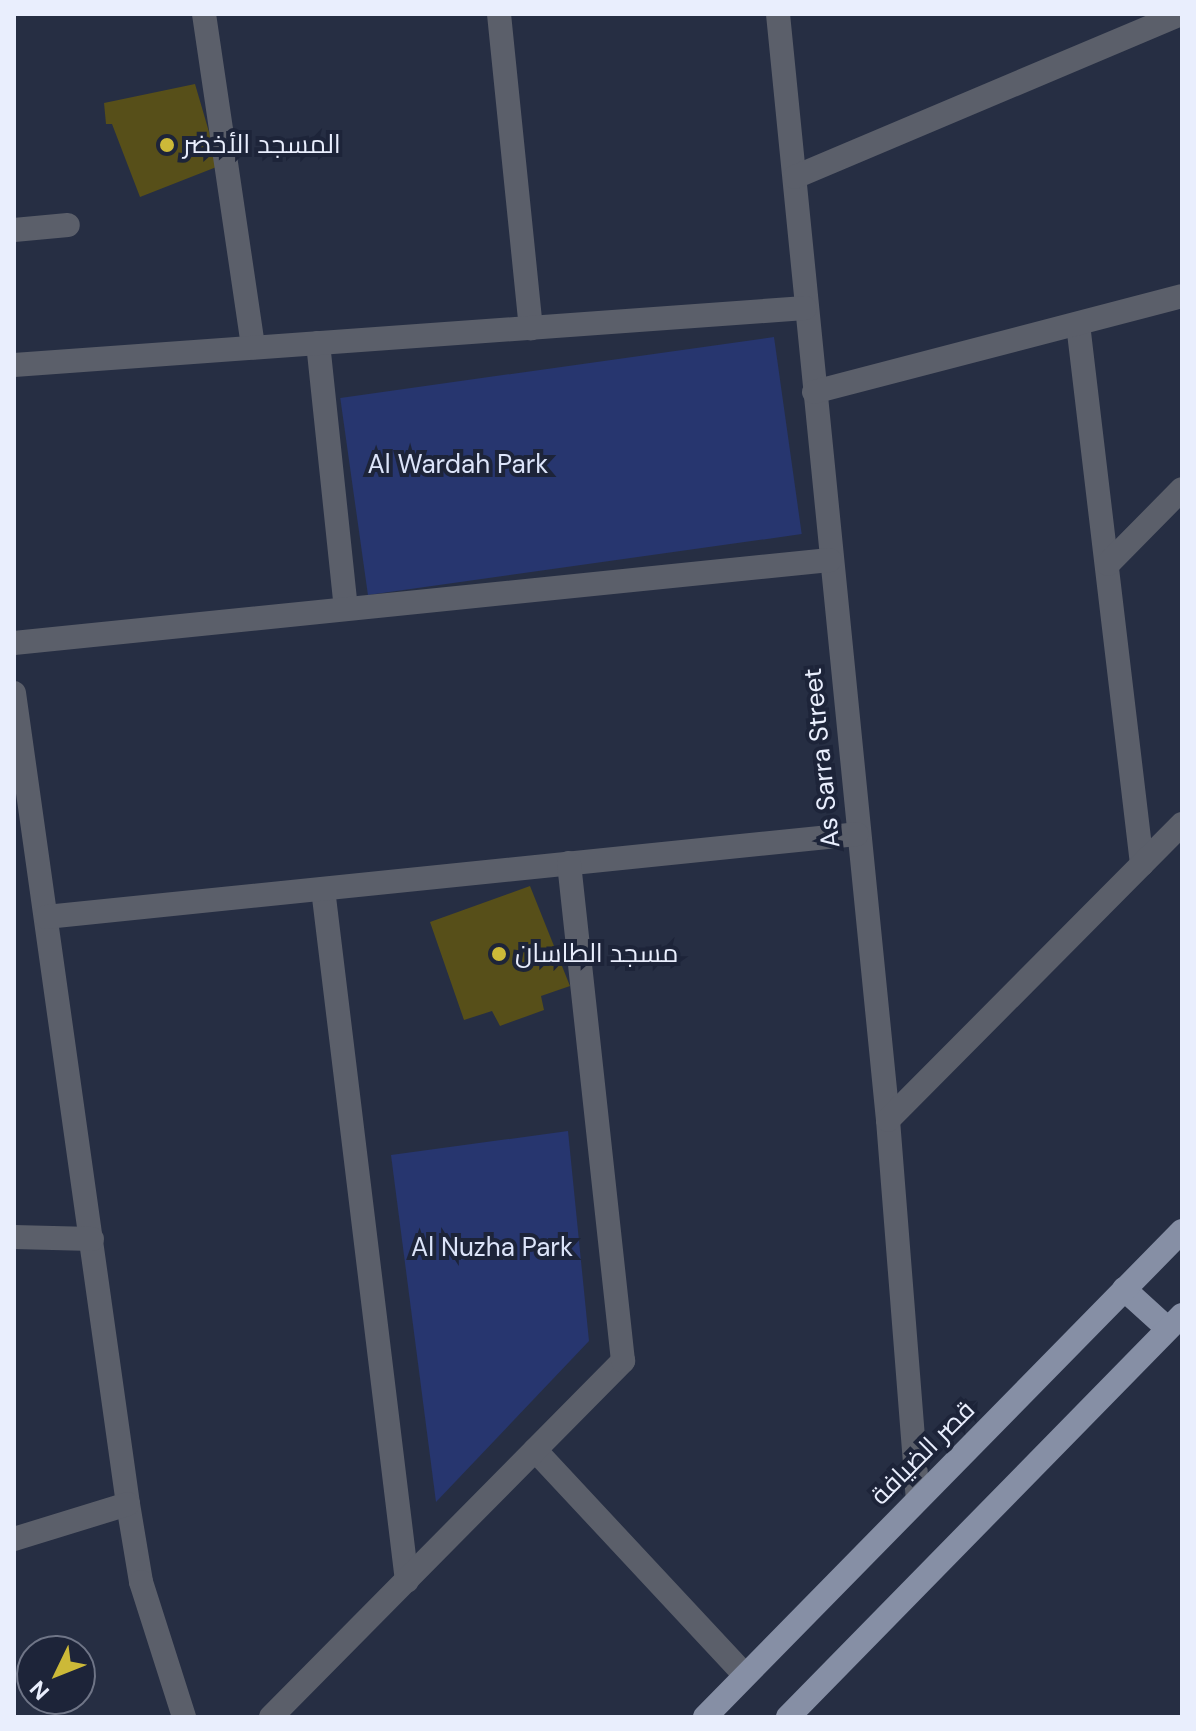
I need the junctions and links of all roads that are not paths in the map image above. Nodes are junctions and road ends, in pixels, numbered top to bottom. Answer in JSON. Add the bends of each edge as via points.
{"nodes":[{"id":1,"x":204,"y":14,"type":"edge"},
{"id":2,"x":499,"y":14,"type":"edge"},
{"id":3,"x":778,"y":14,"type":"edge"},
{"id":4,"x":1181,"y":14,"type":"edge"},
{"id":5,"x":795,"y":177,"type":"junction"},
{"id":6,"x":68,"y":225,"type":"dead end"},
{"id":7,"x":14,"y":230,"type":"edge"},
{"id":8,"x":1182,"y":296,"type":"edge"},
{"id":9,"x":805,"y":308,"type":"junction"},
{"id":10,"x":1078,"y":324,"type":"junction"},
{"id":11,"x":531,"y":328,"type":"junction"},
{"id":12,"x":318,"y":343,"type":"junction"},
{"id":13,"x":253,"y":347,"type":"junction"},
{"id":14,"x":14,"y":365,"type":"edge"},
{"id":15,"x":814,"y":392,"type":"junction"},
{"id":16,"x":1182,"y":489,"type":"edge"},
{"id":17,"x":830,"y":560,"type":"junction"},
{"id":18,"x":1108,"y":564,"type":"junction"},
{"id":19,"x":346,"y":609,"type":"junction"},
{"id":20,"x":14,"y":643,"type":"edge"},
{"id":21,"x":14,"y":693,"type":"edge"},
{"id":22,"x":1182,"y":824,"type":"edge"},
{"id":23,"x":857,"y":834,"type":"junction"},
{"id":24,"x":569,"y":863,"type":"junction"},
{"id":25,"x":1142,"y":864,"type":"junction"},
{"id":26,"x":323,"y":889,"type":"junction"},
{"id":27,"x":46,"y":917,"type":"junction"},
{"id":28,"x":888,"y":1120,"type":"junction"},
{"id":29,"x":1182,"y":1231,"type":"edge"},
{"id":30,"x":14,"y":1237,"type":"edge"},
{"id":31,"x":92,"y":1239,"type":"junction"},
{"id":32,"x":1124,"y":1289,"type":"junction"},
{"id":33,"x":1175,"y":1322,"type":"edge"},
{"id":34,"x":535,"y":1450,"type":"junction"},
{"id":35,"x":918,"y":1497,"type":"junction"},
{"id":36,"x":128,"y":1504,"type":"junction"},
{"id":37,"x":14,"y":1539,"type":"edge"},
{"id":38,"x":407,"y":1581,"type":"junction"},
{"id":39,"x":745,"y":1675,"type":"junction"},
{"id":40,"x":184,"y":1717,"type":"edge"},
{"id":41,"x":271,"y":1717,"type":"edge"},
{"id":42,"x":705,"y":1717,"type":"edge"},
{"id":43,"x":788,"y":1717,"type":"edge"}],
"edges":[{"from":1,"to":13,"type":"street"},
{"from":2,"to":11,"type":"street"},
{"from":3,"to":5,"type":"street","name":"As Sarra Street"},
{"from":4,"to":5,"type":"street"},
{"from":5,"to":9,"type":"street","name":"As Sarra Street"},
{"from":6,"to":7,"type":"street"},
{"from":8,"to":10,"type":"street"},
{"from":9,"to":11,"type":"street"},
{"from":9,"to":15,"type":"street","name":"As Sarra Street"},
{"from":10,"to":15,"type":"street"},
{"from":10,"to":18,"type":"street"},
{"from":11,"to":12,"type":"street"},
{"from":12,"to":13,"type":"street"},
{"from":12,"to":19,"type":"street"},
{"from":13,"to":14,"type":"street"},
{"from":15,"to":17,"type":"street","name":"As Sarra Street"},
{"from":16,"to":18,"type":"street"},
{"from":17,"to":19,"type":"street"},
{"from":17,"to":23,"type":"street","name":"As Sarra Street"},
{"from":18,"to":25,"type":"street"},
{"from":19,"to":20,"type":"street"},
{"from":21,"to":27,"type":"street"},
{"from":22,"to":25,"type":"street"},
{"from":23,"to":24,"type":"street"},
{"from":23,"to":28,"type":"street","name":"As Sarra Street"},
{"from":24,"to":26,"type":"street"},
{"from":24,"to":34,"type":"street","via":[[623,1361]]},
{"from":25,"to":28,"type":"street"},
{"from":26,"to":27,"type":"street"},
{"from":26,"to":38,"type":"street"},
{"from":27,"to":31,"type":"street"},
{"from":28,"to":35,"type":"street","name":"As Sarra Street"},
{"from":29,"to":32,"type":"main road","name":"قصر الضيافة"},
{"from":30,"to":31,"type":"street"},
{"from":31,"to":36,"type":"street"},
{"from":32,"to":33,"type":"main road"},
{"from":32,"to":35,"type":"main road","name":"قصر الضيافة"},
{"from":33,"to":43,"type":"main road"},
{"from":34,"to":38,"type":"street"},
{"from":34,"to":39,"type":"street"},
{"from":35,"to":39,"type":"main road","name":"قصر الضيافة"},
{"from":36,"to":37,"type":"street"},
{"from":36,"to":40,"type":"street","via":[[141,1582]]},
{"from":38,"to":41,"type":"street"},
{"from":39,"to":42,"type":"main road","name":"قصر الضيافة"}]}
